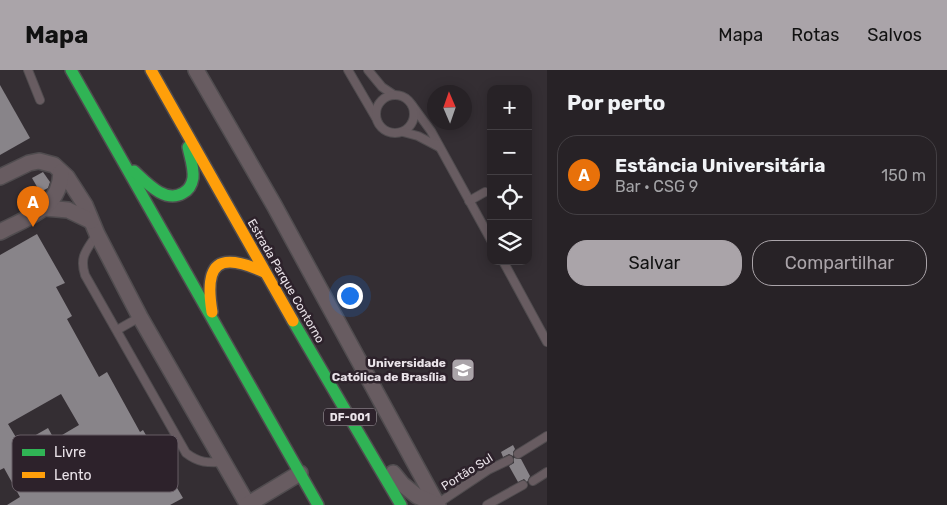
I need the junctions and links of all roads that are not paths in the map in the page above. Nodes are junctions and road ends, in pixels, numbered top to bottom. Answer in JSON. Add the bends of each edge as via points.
{"nodes":[{"id":1,"x":28,"y":70,"type":"edge"},
{"id":2,"x":71,"y":70,"type":"edge"},
{"id":3,"x":151,"y":70,"type":"edge"},
{"id":4,"x":196,"y":70,"type":"edge"},
{"id":5,"x":348,"y":70,"type":"edge"},
{"id":6,"x":368,"y":70,"type":"edge"},
{"id":7,"x":394,"y":95,"type":"junction"},
{"id":8,"x":40,"y":100,"type":"dead end"},
{"id":9,"x":412,"y":105,"type":"junction"},
{"id":10,"x":376,"y":118,"type":"junction"},
{"id":11,"x":183,"y":129,"type":"junction"},
{"id":12,"x":403,"y":132,"type":"junction"},
{"id":13,"x":440,"y":148,"type":"junction"},
{"id":14,"x":125,"y":164,"type":"junction"},
{"id":15,"x":58,"y":168,"type":"junction"},
{"id":16,"x":0,"y":177,"type":"edge"},
{"id":17,"x":485,"y":192,"type":"dead end"},
{"id":18,"x":469,"y":201,"type":"junction"},
{"id":19,"x":45,"y":208,"type":"junction"},
{"id":20,"x":92,"y":223,"type":"junction"},
{"id":21,"x":0,"y":232,"type":"edge"},
{"id":22,"x":487,"y":233,"type":"edge"},
{"id":23,"x":504,"y":265,"type":"edge"},
{"id":24,"x":264,"y":272,"type":"junction"},
{"id":25,"x":140,"y":317,"type":"junction"},
{"id":26,"x":213,"y":317,"type":"junction"},
{"id":27,"x":117,"y":330,"type":"junction"},
{"id":28,"x":547,"y":342,"type":"edge"},
{"id":29,"x":176,"y":435,"type":"edge"},
{"id":30,"x":547,"y":436,"type":"edge"},
{"id":31,"x":178,"y":439,"type":"edge"},
{"id":32,"x":366,"y":444,"type":"junction"},
{"id":33,"x":518,"y":454,"type":"dead end"},
{"id":34,"x":509,"y":460,"type":"dead end"},
{"id":35,"x":223,"y":462,"type":"junction"},
{"id":36,"x":547,"y":472,"type":"edge"},
{"id":37,"x":300,"y":473,"type":"junction"},
{"id":38,"x":533,"y":481,"type":"dead end"},
{"id":39,"x":523,"y":485,"type":"dead end"},
{"id":40,"x":437,"y":504,"type":"edge"},
{"id":41,"x":247,"y":505,"type":"edge"},
{"id":42,"x":318,"y":505,"type":"edge"},
{"id":43,"x":401,"y":505,"type":"edge"},
{"id":44,"x":488,"y":505,"type":"edge"}],
"edges":[{"from":1,"to":8,"type":"lane"},
{"from":2,"to":14,"type":"highway"},
{"from":3,"to":11,"type":"highway","name":"Estrada Parque Contorno","number":"DF-001"},
{"from":4,"to":40,"type":"street"},
{"from":5,"to":10,"type":"lane"},
{"from":6,"to":7,"type":"lane","via":[[382,88]]},
{"from":7,"to":9,"type":"lane","via":[[405,97]]},
{"from":7,"to":10,"type":"lane","via":[[384,98],[377,107]]},
{"from":9,"to":12,"type":"lane","via":[[413,120]]},
{"from":9,"to":13,"type":"lane"},
{"from":10,"to":12,"type":"lane","via":[[382,128],[392,133]]},
{"from":11,"to":14,"type":"highway","via":[[193,169],[192,184],[180,196],[170,196],[155,189]]},
{"from":11,"to":24,"type":"highway","name":"Estrada Parque Contorno","number":"DF-001"},
{"from":12,"to":13,"type":"lane"},
{"from":13,"to":18,"type":"lane"},
{"from":14,"to":26,"type":"highway"},
{"from":15,"to":16,"type":"street","via":[[45,162],[29,163]]},
{"from":15,"to":19,"type":"street","via":[[61,182],[58,193]]},
{"from":15,"to":20,"type":"street","via":[[80,195]]},
{"from":17,"to":18,"type":"lane"},
{"from":18,"to":22,"type":"lane"},
{"from":19,"to":20,"type":"street","via":[[68,210]]},
{"from":19,"to":21,"type":"street"},
{"from":20,"to":25,"type":"street"},
{"from":20,"to":27,"type":"lane","via":[[82,265]]},
{"from":23,"to":28,"type":"lane"},
{"from":24,"to":26,"type":"highway","via":[[237,261],[218,266],[208,288]]},
{"from":24,"to":32,"type":"highway","name":"Estrada Parque Contorno","number":"DF-001"},
{"from":25,"to":27,"type":"lane"},
{"from":25,"to":35,"type":"street"},
{"from":26,"to":37,"type":"highway"},
{"from":27,"to":29,"type":"lane"},
{"from":30,"to":33,"type":"lane"},
{"from":31,"to":35,"type":"lane","via":[[186,453],[195,460]]},
{"from":32,"to":40,"type":"street","via":[[402,484],[417,496]]},
{"from":32,"to":43,"type":"highway","name":"Estrada Parque Contorno","number":"DF-001"},
{"from":34,"to":40,"type":"lane","name":"Portão Sul"},
{"from":35,"to":41,"type":"street"},
{"from":36,"to":38,"type":"lane"},
{"from":37,"to":41,"type":"street"},
{"from":37,"to":42,"type":"highway"},
{"from":39,"to":44,"type":"lane"}]}
